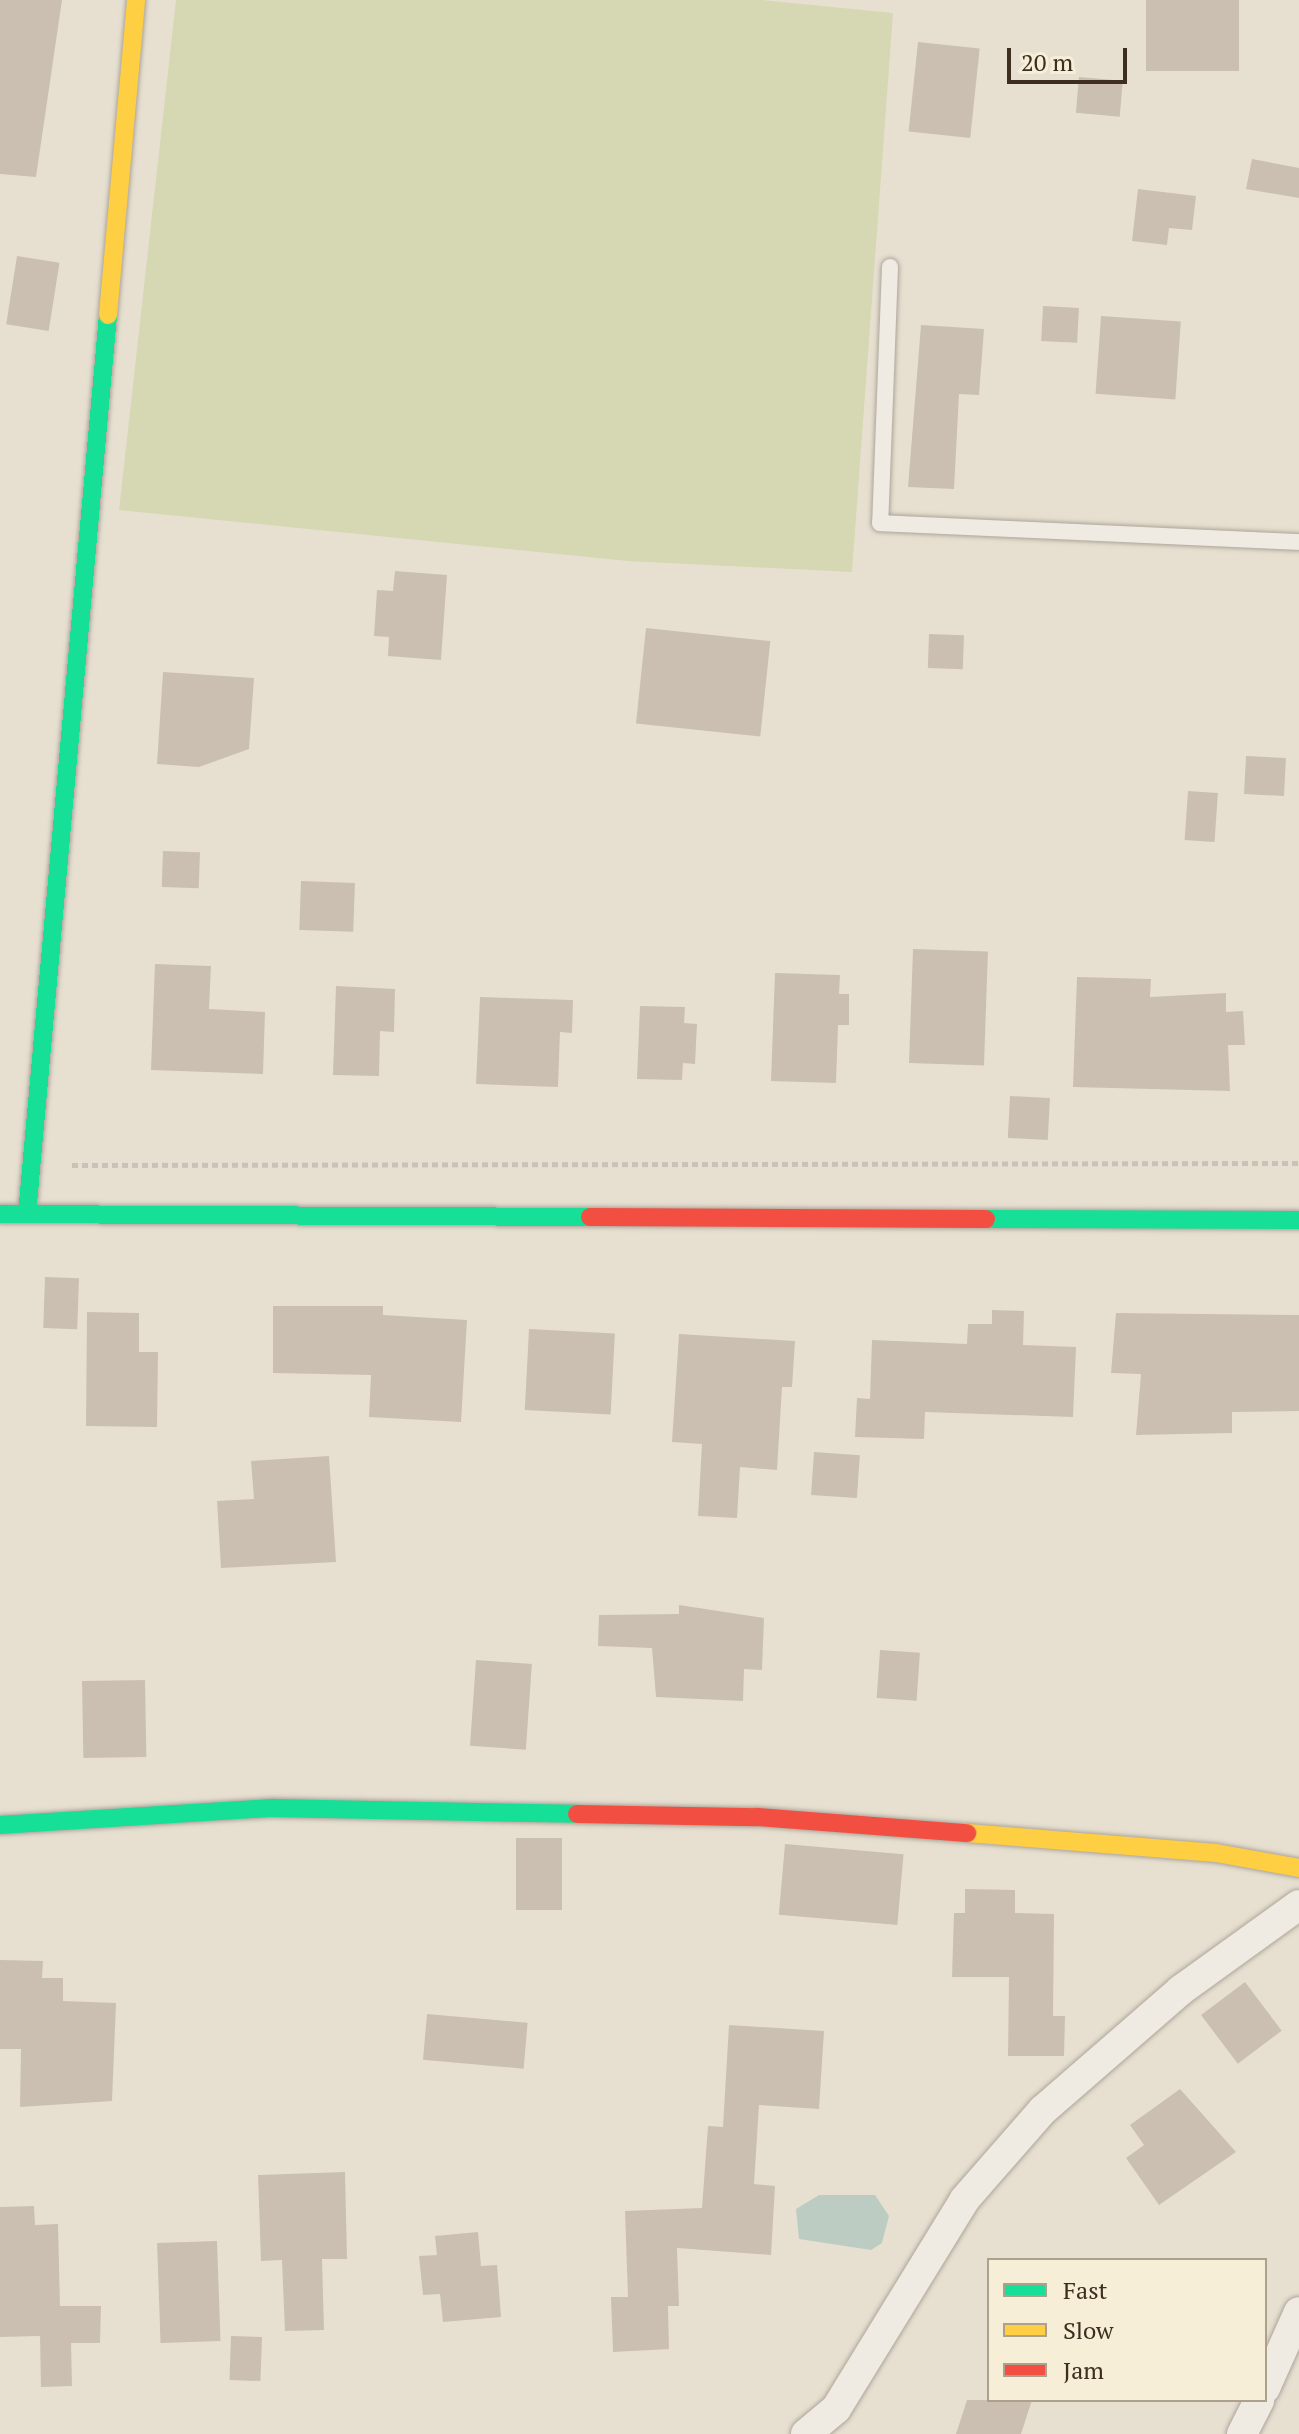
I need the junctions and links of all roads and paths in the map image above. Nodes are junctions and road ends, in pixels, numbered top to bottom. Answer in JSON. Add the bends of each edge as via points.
{"nodes":[{"id":1,"x":136,"y":0,"type":"edge"},
{"id":2,"x":890,"y":267,"type":"dead end"},
{"id":3,"x":1299,"y":542,"type":"edge"},
{"id":4,"x":1299,"y":1163,"type":"edge"},
{"id":5,"x":32,"y":1165,"type":"junction"},
{"id":6,"x":0,"y":1214,"type":"edge"},
{"id":7,"x":27,"y":1214,"type":"junction"},
{"id":8,"x":1299,"y":1220,"type":"edge"},
{"id":9,"x":0,"y":1825,"type":"edge"},
{"id":10,"x":1299,"y":1868,"type":"edge"},
{"id":11,"x":1299,"y":1905,"type":"edge"},
{"id":12,"x":1299,"y":2312,"type":"edge"},
{"id":13,"x":1267,"y":2384,"type":"edge"},
{"id":14,"x":1258,"y":2402,"type":"edge"},
{"id":15,"x":806,"y":2434,"type":"edge"},
{"id":16,"x":1242,"y":2434,"type":"edge"}],
"edges":[{"from":1,"to":5,"type":"street"},
{"from":2,"to":3,"type":"lane","via":[[880,523]]},
{"from":4,"to":5,"type":"path"},
{"from":5,"to":7,"type":"street"},
{"from":6,"to":7,"type":"street"},
{"from":7,"to":8,"type":"street"},
{"from":9,"to":10,"type":"street","via":[[272,1808],[757,1817],[1216,1853]]},
{"from":11,"to":15,"type":"street","via":[[1181,1990],[1043,2110],[965,2199],[836,2409]]},
{"from":12,"to":13,"type":"street"},
{"from":14,"to":16,"type":"street"}]}
